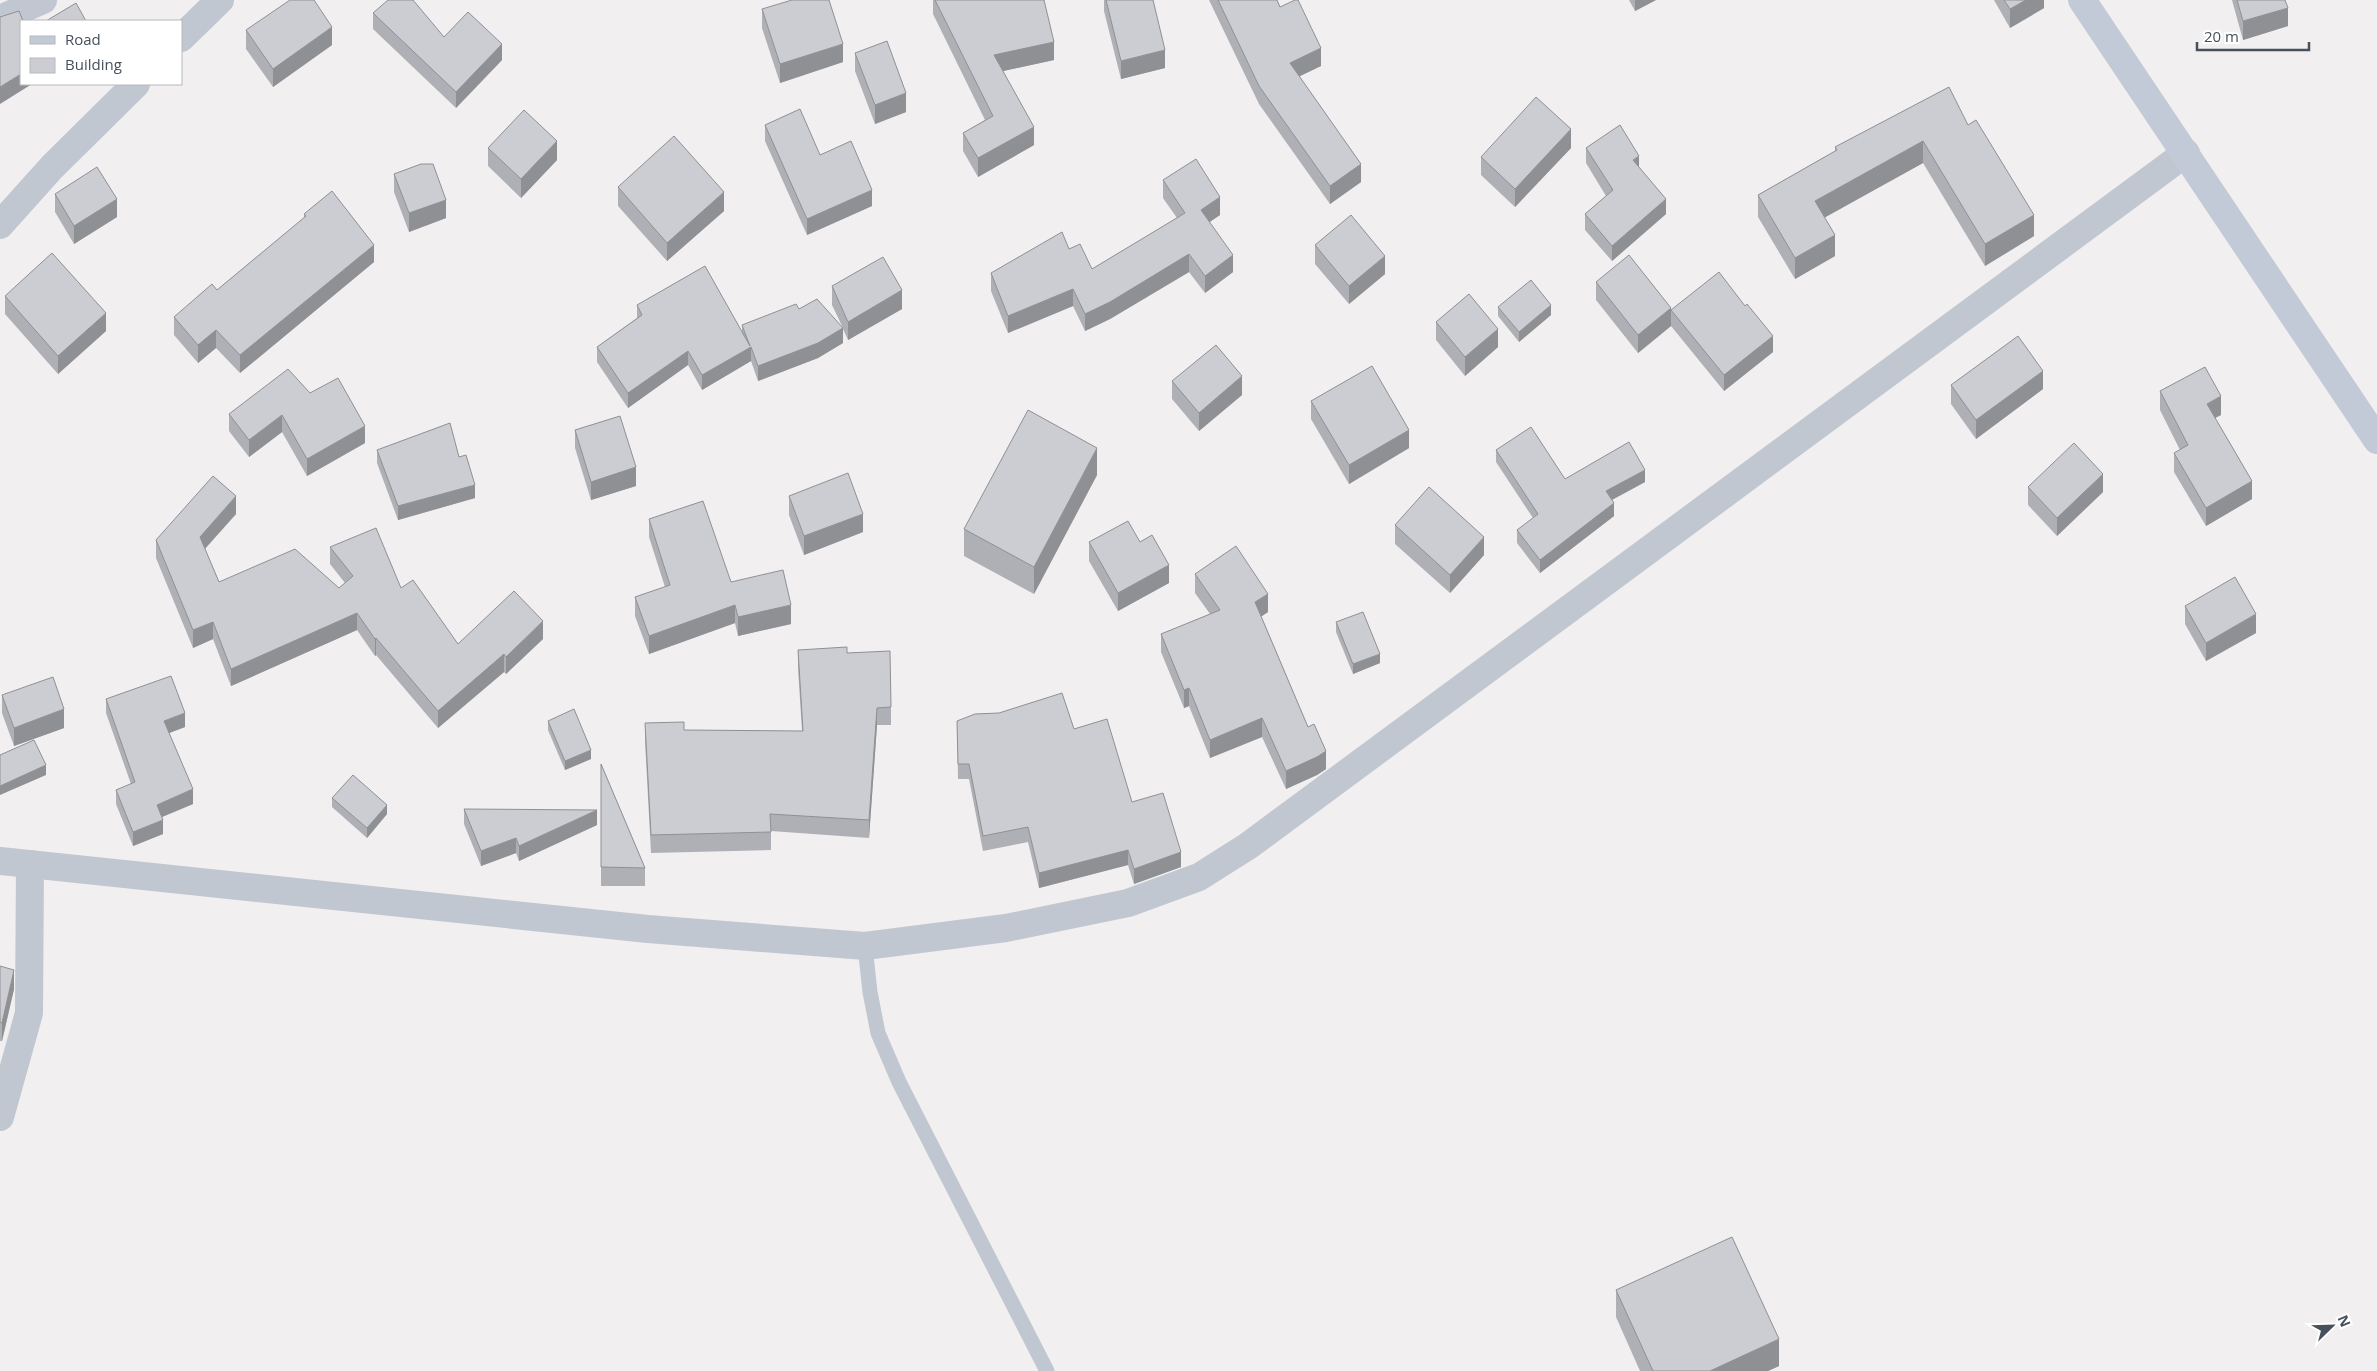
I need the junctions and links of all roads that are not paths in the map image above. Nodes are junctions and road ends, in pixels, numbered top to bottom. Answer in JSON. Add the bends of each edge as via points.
{"nodes":[{"id":1,"x":43,"y":0,"type":"edge"},
{"id":2,"x":220,"y":0,"type":"edge"},
{"id":3,"x":2082,"y":0,"type":"edge"},
{"id":4,"x":0,"y":19,"type":"edge"},
{"id":5,"x":182,"y":37,"type":"edge"},
{"id":6,"x":135,"y":85,"type":"edge"},
{"id":7,"x":2186,"y":153,"type":"junction"},
{"id":8,"x":0,"y":225,"type":"edge"},
{"id":9,"x":2377,"y":440,"type":"edge"},
{"id":10,"x":0,"y":861,"type":"edge"},
{"id":11,"x":30,"y":864,"type":"junction"},
{"id":12,"x":865,"y":946,"type":"junction"},
{"id":13,"x":0,"y":1117,"type":"edge"},
{"id":14,"x":1047,"y":1371,"type":"edge"}],
"edges":[{"from":1,"to":4,"type":"street"},
{"from":2,"to":5,"type":"street"},
{"from":3,"to":7,"type":"main road"},
{"from":6,"to":8,"type":"street","via":[[52,167]]},
{"from":7,"to":9,"type":"main road"},
{"from":7,"to":12,"type":"street","via":[[1248,846],[1199,878],[1128,903],[1006,928]]},
{"from":10,"to":11,"type":"street"},
{"from":11,"to":12,"type":"street","via":[[648,929]]},
{"from":11,"to":13,"type":"street","via":[[29,1013]]},
{"from":12,"to":14,"type":"lane","via":[[878,1033],[892,1066]]}]}
